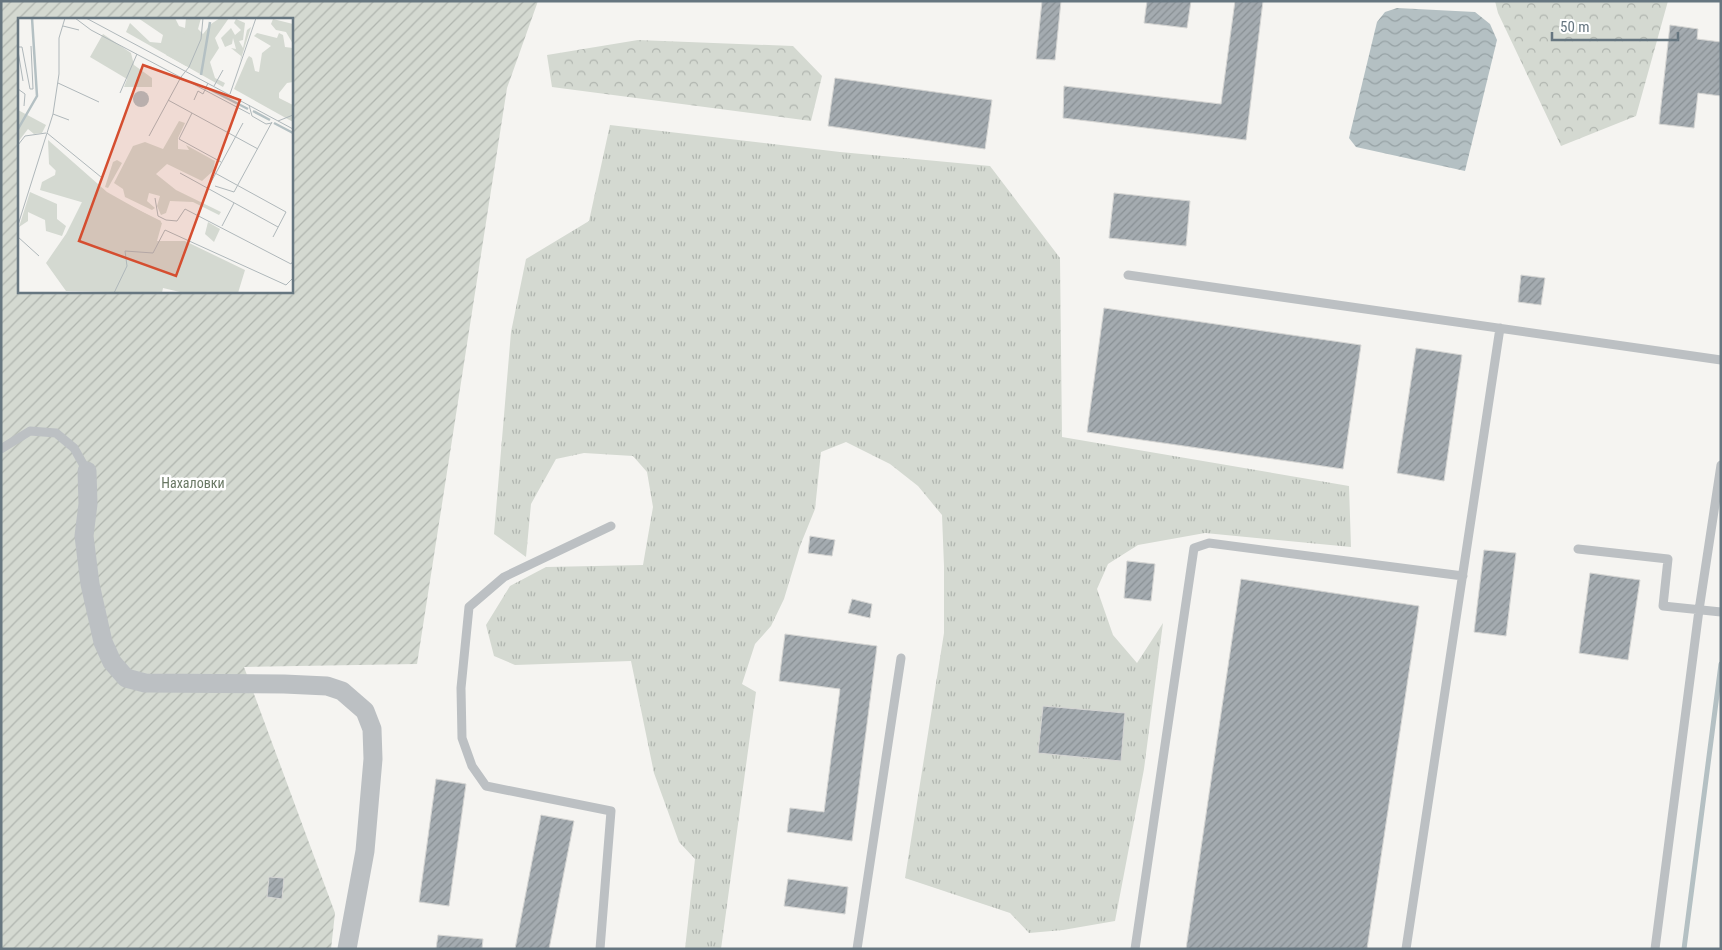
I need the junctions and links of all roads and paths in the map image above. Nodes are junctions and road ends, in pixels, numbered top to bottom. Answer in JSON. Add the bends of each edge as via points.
{"nodes":[{"id":1,"x":1128,"y":275,"type":"dead end"},
{"id":2,"x":1500,"y":328,"type":"junction"},
{"id":3,"x":1721,"y":360,"type":"edge"},
{"id":4,"x":1,"y":449,"type":"edge"},
{"id":5,"x":1721,"y":465,"type":"edge"},
{"id":6,"x":87,"y":471,"type":"joint"},
{"id":7,"x":611,"y":526,"type":"dead end"},
{"id":8,"x":1578,"y":549,"type":"dead end"},
{"id":9,"x":1463,"y":576,"type":"junction"},
{"id":10,"x":1699,"y":610,"type":"junction"},
{"id":11,"x":1721,"y":612,"type":"edge"},
{"id":12,"x":901,"y":658,"type":"dead end"},
{"id":13,"x":347,"y":949,"type":"edge"},
{"id":14,"x":600,"y":949,"type":"edge"},
{"id":15,"x":857,"y":949,"type":"edge"},
{"id":16,"x":1135,"y":949,"type":"edge"},
{"id":17,"x":1406,"y":949,"type":"edge"},
{"id":18,"x":1655,"y":949,"type":"edge"}],
"edges":[{"from":1,"to":2,"type":"lane"},
{"from":2,"to":3,"type":"lane"},
{"from":2,"to":9,"type":"lane"},
{"from":4,"to":6,"type":"lane","via":[[30,431],[56,433],[74,448]]},
{"from":5,"to":10,"type":"lane"},
{"from":6,"to":13,"type":"street","via":[[88,504],[84,536],[90,584],[103,642],[112,662],[126,678],[145,684],[327,686],[342,691],[365,711],[372,729],[373,759],[365,851]]},
{"from":7,"to":14,"type":"lane","via":[[504,577],[469,607],[461,688],[462,738],[472,766],[486,786],[611,811]]},
{"from":8,"to":10,"type":"lane","via":[[1668,559],[1663,606]]},
{"from":9,"to":16,"type":"lane","via":[[1209,543],[1194,548]]},
{"from":9,"to":17,"type":"lane"},
{"from":10,"to":11,"type":"lane"},
{"from":10,"to":18,"type":"lane"},
{"from":12,"to":15,"type":"lane"}]}
